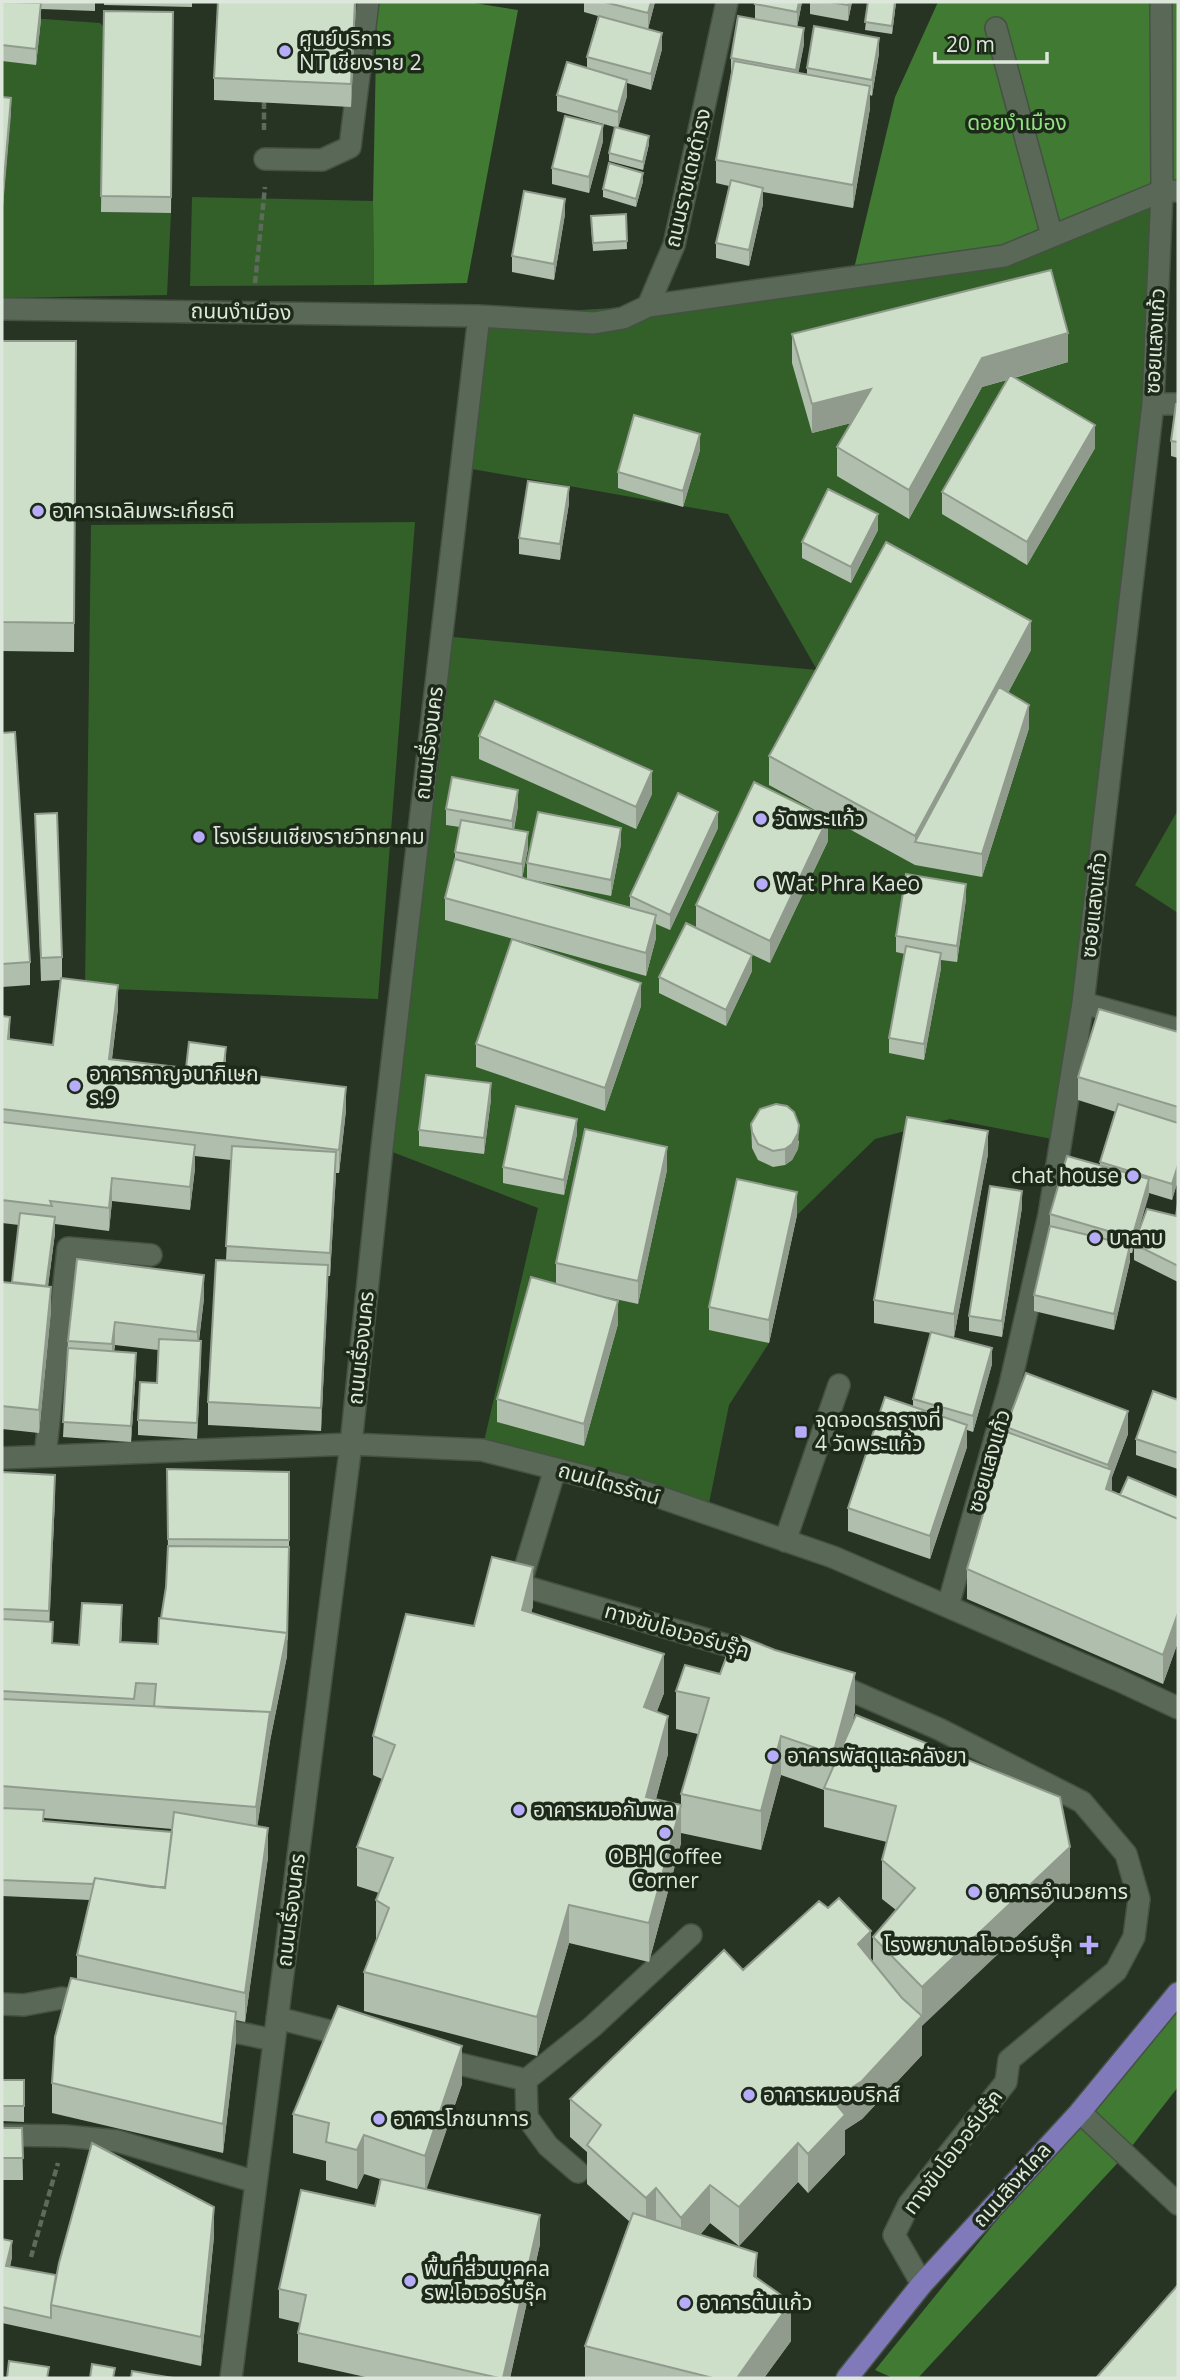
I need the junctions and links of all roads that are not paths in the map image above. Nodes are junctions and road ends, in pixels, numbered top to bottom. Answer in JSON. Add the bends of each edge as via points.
{"nodes":[{"id":1,"x":368,"y":2,"type":"edge"},
{"id":2,"x":727,"y":2,"type":"edge"},
{"id":3,"x":1161,"y":2,"type":"edge"},
{"id":4,"x":996,"y":28,"type":"dead end"},
{"id":5,"x":265,"y":159,"type":"dead end"},
{"id":6,"x":1178,"y":163,"type":"edge"},
{"id":7,"x":1170,"y":191,"type":"edge"},
{"id":8,"x":1052,"y":236,"type":"junction"},
{"id":9,"x":648,"y":306,"type":"junction"},
{"id":10,"x":2,"y":309,"type":"edge"},
{"id":11,"x":479,"y":316,"type":"junction"},
{"id":12,"x":1153,"y":404,"type":"junction"},
{"id":13,"x":1178,"y":404,"type":"edge"},
{"id":14,"x":1083,"y":1003,"type":"junction"},
{"id":15,"x":1178,"y":1029,"type":"edge"},
{"id":16,"x":150,"y":1255,"type":"dead end"},
{"id":17,"x":839,"y":1385,"type":"dead end"},
{"id":18,"x":351,"y":1444,"type":"junction"},
{"id":19,"x":45,"y":1456,"type":"junction"},
{"id":20,"x":2,"y":1458,"type":"edge"},
{"id":21,"x":555,"y":1469,"type":"junction"},
{"id":22,"x":785,"y":1541,"type":"junction"},
{"id":23,"x":948,"y":1606,"type":"junction"},
{"id":24,"x":773,"y":1659,"type":"edge"},
{"id":25,"x":811,"y":1674,"type":"edge"},
{"id":26,"x":1178,"y":1708,"type":"edge"},
{"id":27,"x":691,"y":1936,"type":"dead end"},
{"id":28,"x":1178,"y":1993,"type":"edge"},
{"id":29,"x":2,"y":2004,"type":"edge"},
{"id":30,"x":115,"y":2008,"type":"edge"},
{"id":31,"x":277,"y":2018,"type":"junction"},
{"id":32,"x":195,"y":2024,"type":"edge"},
{"id":33,"x":275,"y":2040,"type":"junction"},
{"id":34,"x":367,"y":2041,"type":"edge"},
{"id":35,"x":418,"y":2054,"type":"edge"},
{"id":36,"x":526,"y":2080,"type":"junction"},
{"id":37,"x":1080,"y":2112,"type":"junction"},
{"id":38,"x":2,"y":2136,"type":"edge"},
{"id":39,"x":578,"y":2172,"type":"dead end"},
{"id":40,"x":256,"y":2182,"type":"junction"},
{"id":41,"x":1178,"y":2204,"type":"edge"},
{"id":42,"x":922,"y":2284,"type":"junction"},
{"id":43,"x":231,"y":2378,"type":"edge"},
{"id":44,"x":847,"y":2378,"type":"edge"}],
"edges":[{"from":1,"to":5,"type":"street","via":[[350,147],[323,160]]},
{"from":2,"to":9,"type":"street","name":"ถนนราชเดชดำรง","via":[[674,246]]},
{"from":3,"to":7,"type":"street","name":"ซอยแสงแก้ว"},
{"from":4,"to":8,"type":"street"},
{"from":6,"to":7,"type":"street"},
{"from":7,"to":8,"type":"street"},
{"from":7,"to":12,"type":"street","name":"ซอยแสงแก้ว"},
{"from":8,"to":9,"type":"street","via":[[1004,256]]},
{"from":9,"to":11,"type":"street","via":[[623,318],[594,323]]},
{"from":10,"to":11,"type":"street","name":"ถนนงำเมือง"},
{"from":11,"to":18,"type":"street","name":"ถนนเรื่องนคร"},
{"from":12,"to":13,"type":"street"},
{"from":12,"to":14,"type":"street","name":"ซอยแสงแก้ว"},
{"from":14,"to":15,"type":"street"},
{"from":14,"to":23,"type":"street","name":"ซอยแสงแก้ว","via":[[1043,1242],[1010,1385]]},
{"from":16,"to":19,"type":"street","via":[[68,1248]]},
{"from":17,"to":22,"type":"street"},
{"from":18,"to":19,"type":"street","name":"ถนนไตรรัตน์"},
{"from":18,"to":21,"type":"street","name":"ถนนไตรรัตน์","via":[[482,1450]]},
{"from":18,"to":31,"type":"street","name":"ถนนเรื่องนคร"},
{"from":19,"to":20,"type":"street","name":"ถนนไตรรัตน์"},
{"from":21,"to":22,"type":"street","name":"ถนนไตรรัตน์","via":[[639,1490]]},
{"from":21,"to":24,"type":"street","name":"ทางขับโอเวอร์บรุ๊ค","via":[[520,1585]]},
{"from":22,"to":23,"type":"street","name":"ถนนไตรรัตน์"},
{"from":23,"to":26,"type":"street","name":"ถนนไตรรัตน์"},
{"from":25,"to":42,"type":"street","name":"ทางขับโอเวอร์บรุ๊ค","via":[[939,1729],[1082,1802],[1126,1854],[1139,1899],[1134,1937],[1116,1970],[1009,2060],[1006,2082],[908,2204],[894,2235]]},
{"from":27,"to":36,"type":"street"},
{"from":28,"to":37,"type":"main road","name":"ถนนสิงหไคล"},
{"from":29,"to":30,"type":"street","via":[[24,2005],[62,1997]]},
{"from":31,"to":33,"type":"street","name":"ถนนเรื่องนคร"},
{"from":31,"to":34,"type":"street"},
{"from":32,"to":33,"type":"street"},
{"from":33,"to":40,"type":"street","name":"ถนนเรื่องนคร"},
{"from":35,"to":36,"type":"street"},
{"from":36,"to":39,"type":"street","via":[[527,2117],[548,2146]]},
{"from":37,"to":41,"type":"street"},
{"from":37,"to":42,"type":"main road","name":"ถนนสิงหไคล"},
{"from":38,"to":40,"type":"street","via":[[117,2141]]},
{"from":40,"to":43,"type":"street","name":"ถนนเรื่องนคร"},
{"from":42,"to":44,"type":"main road","name":"ถนนสิงหไคล"}]}
